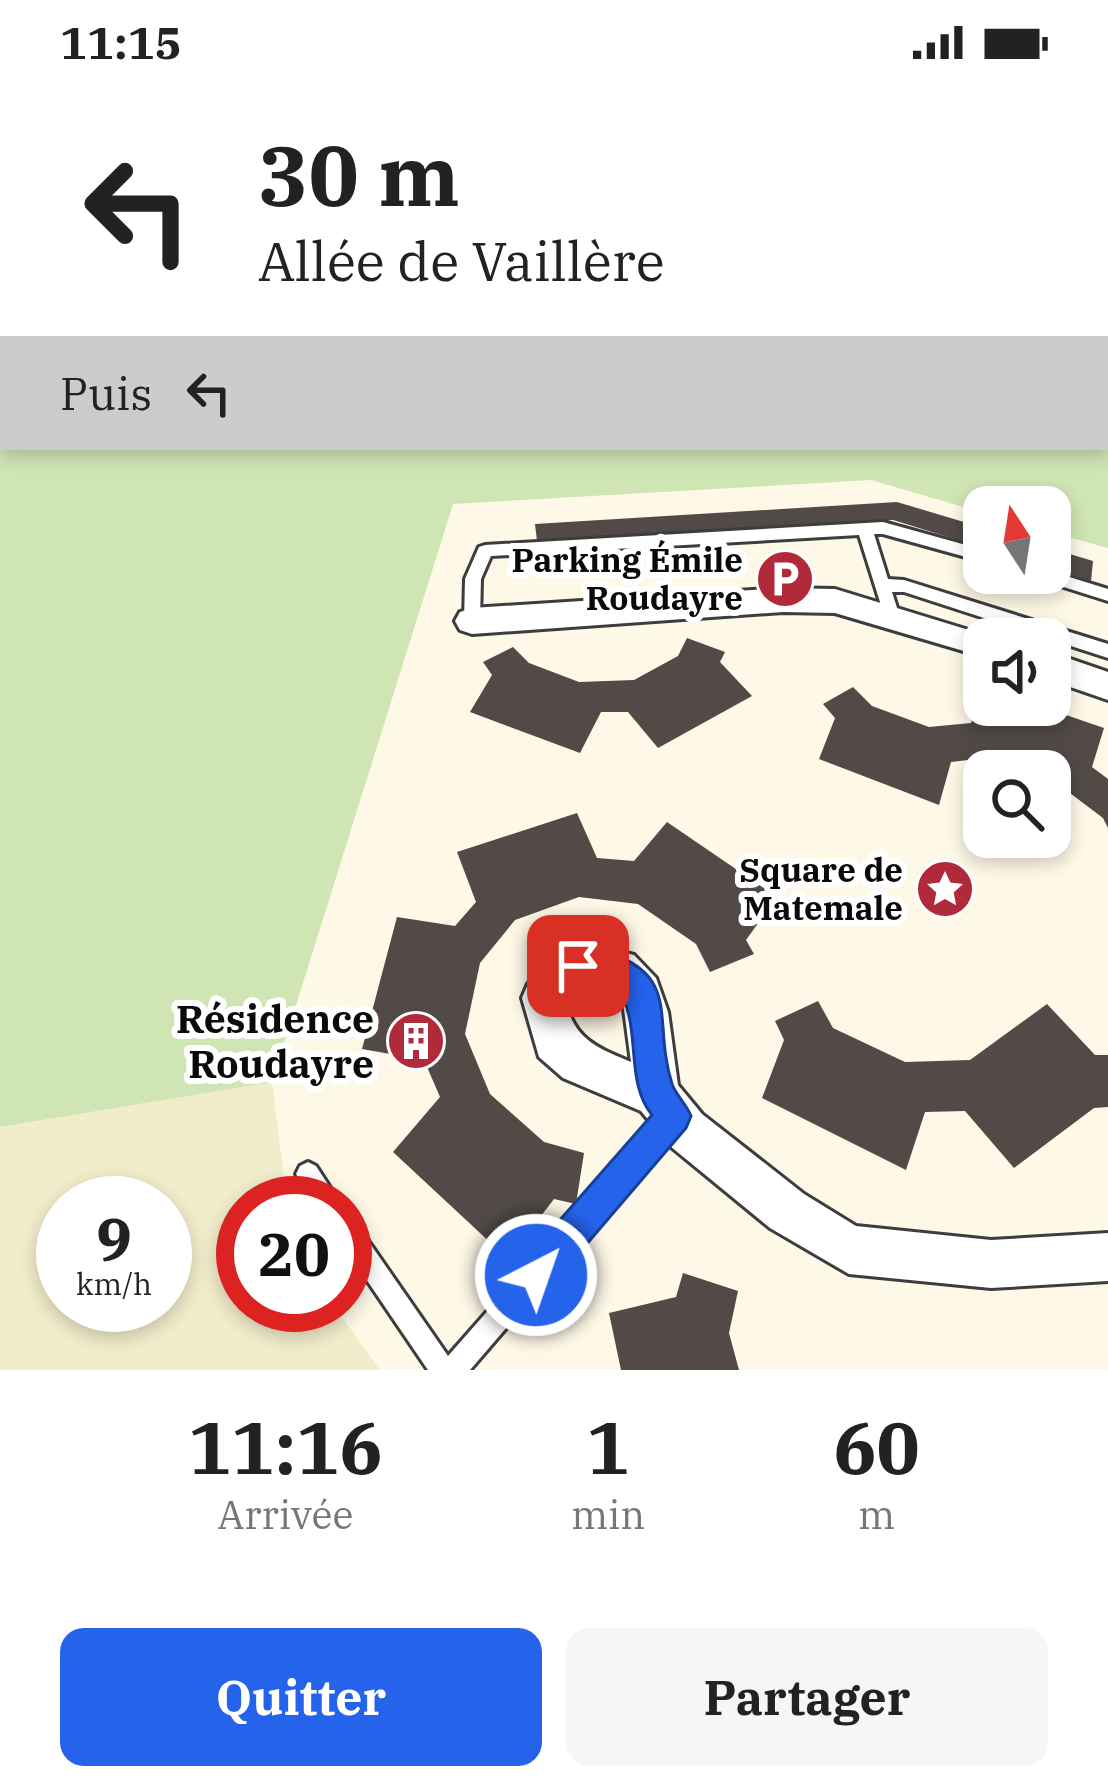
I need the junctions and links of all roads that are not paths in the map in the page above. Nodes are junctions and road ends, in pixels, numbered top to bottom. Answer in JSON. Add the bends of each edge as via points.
{"nodes":[{"id":1,"x":865,"y":529,"type":"junction"},
{"id":2,"x":963,"y":550,"type":"edge"},
{"id":3,"x":1071,"y":583,"type":"edge"},
{"id":4,"x":1108,"y":595,"type":"edge"},
{"id":5,"x":887,"y":600,"type":"junction"},
{"id":6,"x":472,"y":621,"type":"joint"},
{"id":7,"x":963,"y":634,"type":"edge"},
{"id":8,"x":1071,"y":668,"type":"edge"},
{"id":9,"x":1106,"y":672,"type":"edge"},
{"id":10,"x":666,"y":1105,"type":"joint"},
{"id":11,"x":1108,"y":1257,"type":"edge"},
{"id":12,"x":372,"y":1266,"type":"edge"},
{"id":13,"x":443,"y":1370,"type":"edge"},
{"id":14,"x":453,"y":1370,"type":"edge"}],
"edges":[{"from":1,"to":2,"type":"lane"},
{"from":1,"to":5,"type":"lane"},
{"from":1,"to":6,"type":"lane","via":[[485,551],[472,580]]},
{"from":3,"to":4,"type":"lane"},
{"from":5,"to":6,"type":"street"},
{"from":5,"to":7,"type":"street"},
{"from":5,"to":9,"type":"lane","via":[[904,586]]},
{"from":8,"to":9,"type":"street"},
{"from":10,"to":11,"type":"street","via":[[788,1211],[849,1250],[991,1264]]},
{"from":10,"to":14,"type":"lane"},
{"from":12,"to":13,"type":"lane"}]}
